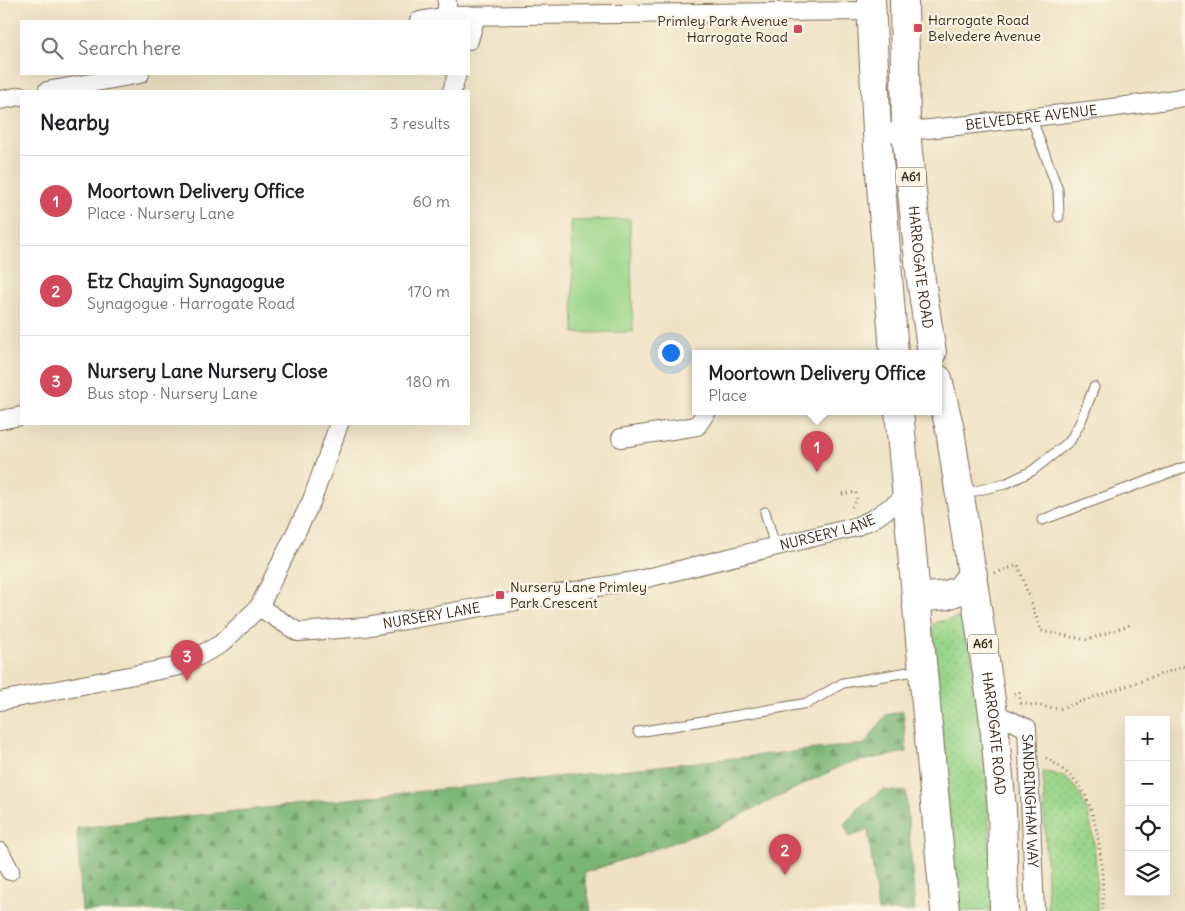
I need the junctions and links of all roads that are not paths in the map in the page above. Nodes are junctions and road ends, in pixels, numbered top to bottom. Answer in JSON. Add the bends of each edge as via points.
{"nodes":[{"id":1,"x":904,"y":0,"type":"edge"},
{"id":2,"x":871,"y":6,"type":"edge"},
{"id":3,"x":447,"y":8,"type":"edge"},
{"id":4,"x":476,"y":17,"type":"junction"},
{"id":5,"x":421,"y":20,"type":"edge"},
{"id":6,"x":470,"y":37,"type":"edge"},
{"id":7,"x":135,"y":75,"type":"edge"},
{"id":8,"x":458,"y":75,"type":"edge"},
{"id":9,"x":52,"y":90,"type":"edge"},
{"id":10,"x":452,"y":90,"type":"edge"},
{"id":11,"x":20,"y":96,"type":"edge"},
{"id":12,"x":1185,"y":97,"type":"edge"},
{"id":13,"x":0,"y":100,"type":"edge"},
{"id":14,"x":1031,"y":117,"type":"junction"},
{"id":15,"x":906,"y":132,"type":"junction"},
{"id":16,"x":877,"y":133,"type":"junction"},
{"id":17,"x":1059,"y":217,"type":"dead end"},
{"id":18,"x":894,"y":350,"type":"edge"},
{"id":19,"x":932,"y":350,"type":"edge"},
{"id":20,"x":1094,"y":387,"type":"dead end"},
{"id":21,"x":942,"y":396,"type":"edge"},
{"id":22,"x":704,"y":415,"type":"edge"},
{"id":23,"x":899,"y":415,"type":"edge"},
{"id":24,"x":913,"y":415,"type":"edge"},
{"id":25,"x":20,"y":416,"type":"edge"},
{"id":26,"x":0,"y":420,"type":"edge"},
{"id":27,"x":340,"y":425,"type":"edge"},
{"id":28,"x":621,"y":438,"type":"dead end"},
{"id":29,"x":904,"y":463,"type":"junction"},
{"id":30,"x":1185,"y":468,"type":"edge"},
{"id":31,"x":960,"y":495,"type":"junction"},
{"id":32,"x":907,"y":496,"type":"junction"},
{"id":33,"x":765,"y":512,"type":"dead end"},
{"id":34,"x":1042,"y":520,"type":"dead end"},
{"id":35,"x":775,"y":546,"type":"junction"},
{"id":36,"x":973,"y":574,"type":"junction"},
{"id":37,"x":916,"y":598,"type":"junction"},
{"id":38,"x":259,"y":608,"type":"junction"},
{"id":39,"x":922,"y":670,"type":"junction"},
{"id":40,"x":0,"y":701,"type":"edge"},
{"id":41,"x":993,"y":713,"type":"junction"},
{"id":42,"x":638,"y":732,"type":"dead end"},
{"id":43,"x":0,"y":852,"type":"edge"},
{"id":44,"x":10,"y":871,"type":"dead end"},
{"id":45,"x":945,"y":911,"type":"edge"},
{"id":46,"x":1004,"y":911,"type":"edge"},
{"id":47,"x":1035,"y":911,"type":"edge"}],
"edges":[{"from":1,"to":15,"type":"highway","name":"HARROGATE ROAD","number":"A61"},
{"from":2,"to":4,"type":"street"},
{"from":2,"to":16,"type":"highway","number":"A61"},
{"from":3,"to":4,"type":"street"},
{"from":3,"to":5,"type":"street"},
{"from":4,"to":6,"type":"street"},
{"from":7,"to":9,"type":"street"},
{"from":8,"to":10,"type":"street"},
{"from":11,"to":13,"type":"street"},
{"from":12,"to":14,"type":"street","name":"BELVEDERE AVENUE"},
{"from":14,"to":15,"type":"street","name":"BELVEDERE AVENUE"},
{"from":14,"to":17,"type":"lane","via":[[1058,190]]},
{"from":15,"to":16,"type":"street","name":"BELVEDERE AVENUE"},
{"from":15,"to":19,"type":"highway","name":"HARROGATE ROAD","number":"A61"},
{"from":16,"to":18,"type":"highway","number":"A61"},
{"from":20,"to":31,"type":"lane","via":[[1070,441],[1032,471],[1005,484]]},
{"from":21,"to":31,"type":"highway","name":"HARROGATE ROAD","number":"A61"},
{"from":22,"to":28,"type":"street","via":[[697,426]]},
{"from":23,"to":29,"type":"highway"},
{"from":24,"to":29,"type":"highway","via":[[914,441]]},
{"from":25,"to":26,"type":"street"},
{"from":27,"to":38,"type":"street","via":[[312,500]]},
{"from":29,"to":32,"type":"highway"},
{"from":30,"to":34,"type":"lane"},
{"from":31,"to":36,"type":"highway","name":"HARROGATE ROAD","number":"A61"},
{"from":32,"to":35,"type":"street","name":"NURSERY LANE","via":[[855,526]]},
{"from":32,"to":37,"type":"highway"},
{"from":33,"to":35,"type":"lane"},
{"from":35,"to":38,"type":"street","name":"NURSERY LANE","via":[[639,580],[365,627],[298,632]]},
{"from":36,"to":37,"type":"highway","via":[[960,590],[947,595]]},
{"from":36,"to":41,"type":"highway","name":"HARROGATE ROAD","number":"A61"},
{"from":37,"to":39,"type":"highway"},
{"from":38,"to":40,"type":"street","via":[[221,644],[180,666]]},
{"from":39,"to":42,"type":"lane","via":[[843,683],[808,702]]},
{"from":39,"to":45,"type":"highway"},
{"from":41,"to":46,"type":"highway","name":"HARROGATE ROAD","number":"A61","via":[[1002,809]]},
{"from":41,"to":47,"type":"street","name":"SANDRINGHAM WAY","via":[[1027,728]]},
{"from":43,"to":44,"type":"street"}]}
